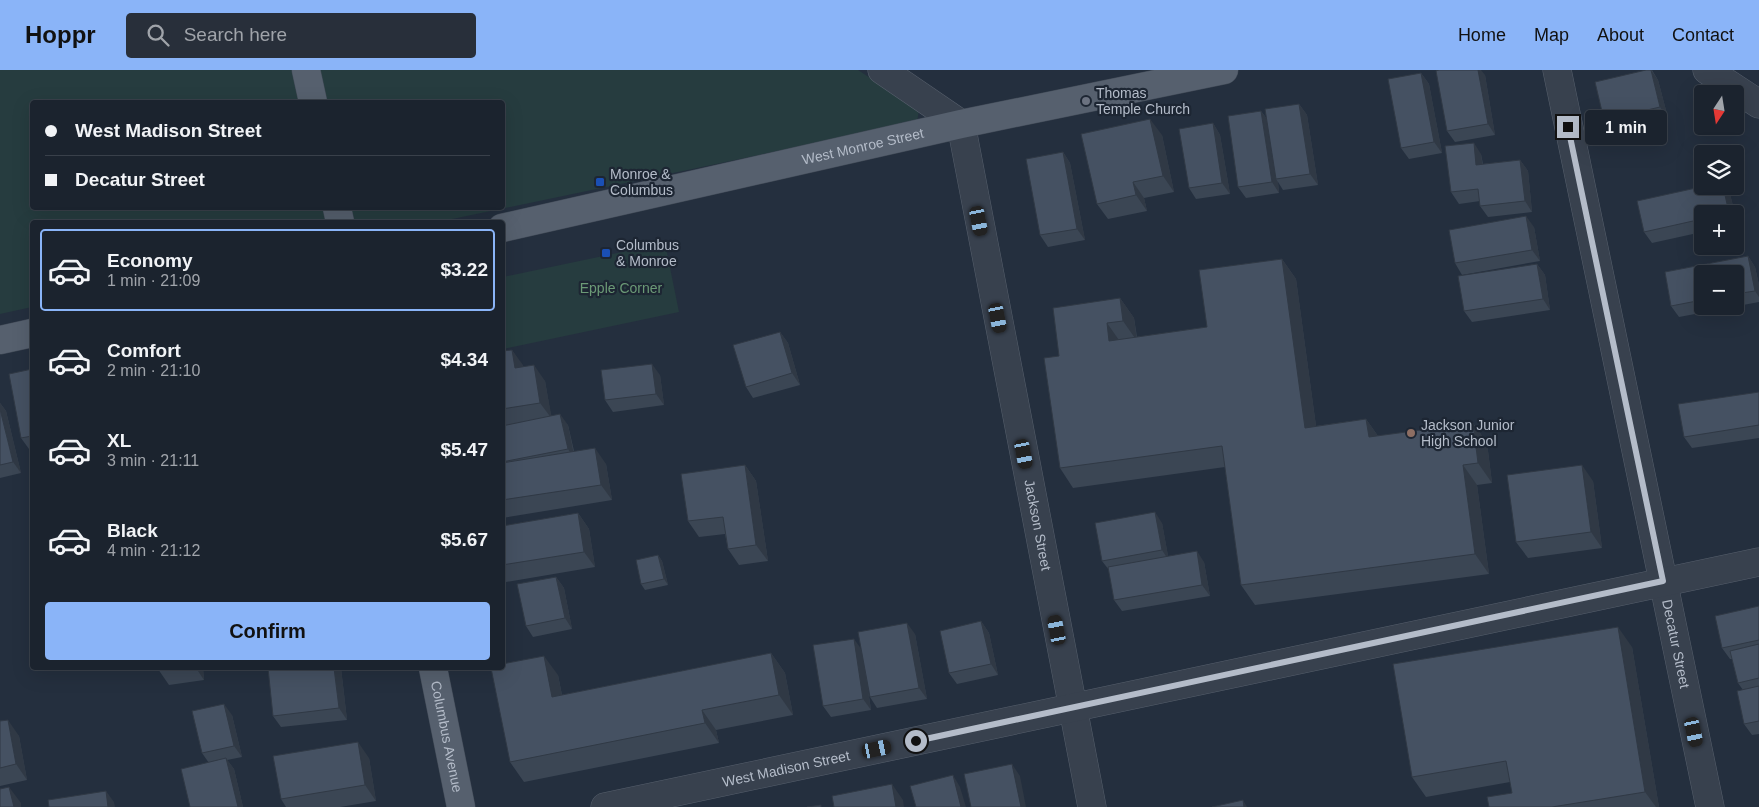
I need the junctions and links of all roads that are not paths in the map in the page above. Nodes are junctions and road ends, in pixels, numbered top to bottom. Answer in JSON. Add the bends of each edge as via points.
{"nodes":[{"id":1,"x":306,"y":70,"type":"edge"},
{"id":2,"x":882,"y":70,"type":"edge"},
{"id":3,"x":1224,"y":70,"type":"edge"},
{"id":4,"x":1557,"y":70,"type":"edge"},
{"id":5,"x":1707,"y":70,"type":"edge"},
{"id":6,"x":313,"y":100,"type":"edge"},
{"id":7,"x":1759,"y":104,"type":"edge"},
{"id":8,"x":961,"y":124,"type":"junction"},
{"id":9,"x":505,"y":227,"type":"edge"},
{"id":10,"x":30,"y":333,"type":"edge"},
{"id":11,"x":0,"y":340,"type":"edge"},
{"id":12,"x":1759,"y":562,"type":"edge"},
{"id":13,"x":1663,"y":581,"type":"junction"},
{"id":14,"x":433,"y":670,"type":"edge"},
{"id":15,"x":1072,"y":708,"type":"junction"},
{"id":16,"x":461,"y":807,"type":"edge"},
{"id":17,"x":605,"y":807,"type":"edge"},
{"id":18,"x":1092,"y":807,"type":"edge"},
{"id":19,"x":1710,"y":807,"type":"edge"}],
"edges":[{"from":1,"to":6,"type":"main road"},
{"from":2,"to":8,"type":"street"},
{"from":3,"to":8,"type":"main road","name":"West Monroe Street"},
{"from":4,"to":13,"type":"street","name":"Decatur Street"},
{"from":5,"to":7,"type":"street"},
{"from":8,"to":9,"type":"main road","name":"West Monroe Street"},
{"from":8,"to":15,"type":"street","name":"Jackson Street"},
{"from":10,"to":11,"type":"main road"},
{"from":12,"to":13,"type":"street","name":"West Madison Street"},
{"from":13,"to":15,"type":"street","name":"West Madison Street"},
{"from":13,"to":19,"type":"street","name":"Decatur Street"},
{"from":14,"to":16,"type":"main road","name":"Columbus Avenue"},
{"from":15,"to":17,"type":"street","name":"West Madison Street"},
{"from":15,"to":18,"type":"street","name":"Jackson Street"}]}
